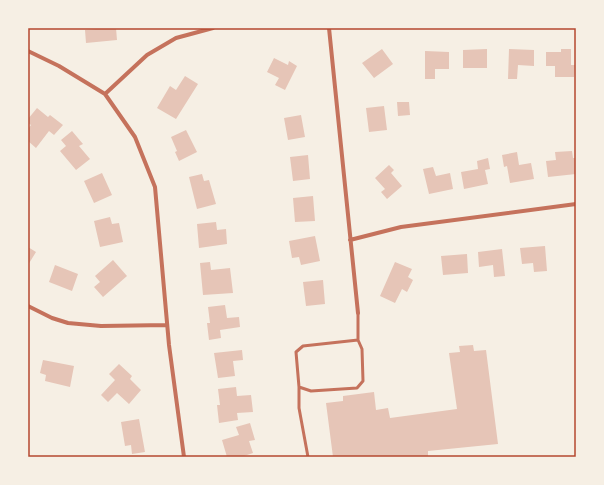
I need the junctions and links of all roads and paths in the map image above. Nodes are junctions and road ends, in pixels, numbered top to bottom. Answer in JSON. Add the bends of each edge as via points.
{"nodes":[{"id":1,"x":213,"y":28,"type":"edge"},
{"id":2,"x":329,"y":28,"type":"edge"},
{"id":3,"x":28,"y":51,"type":"edge"},
{"id":4,"x":105,"y":94,"type":"junction"},
{"id":5,"x":576,"y":204,"type":"edge"},
{"id":6,"x":350,"y":240,"type":"junction"},
{"id":7,"x":28,"y":306,"type":"edge"},
{"id":8,"x":358,"y":313,"type":"joint"},
{"id":9,"x":168,"y":325,"type":"junction"},
{"id":10,"x":358,"y":340,"type":"junction"},
{"id":11,"x":299,"y":387,"type":"junction"},
{"id":12,"x":184,"y":457,"type":"edge"},
{"id":13,"x":308,"y":457,"type":"edge"}],
"edges":[{"from":1,"to":4,"type":"street","via":[[176,38],[147,55]]},
{"from":2,"to":6,"type":"street"},
{"from":3,"to":4,"type":"street","via":[[59,66]]},
{"from":4,"to":9,"type":"street","via":[[135,138],[155,187]]},
{"from":5,"to":6,"type":"street","via":[[400,227]]},
{"from":6,"to":8,"type":"street"},
{"from":7,"to":9,"type":"street","via":[[68,323],[100,326]]},
{"from":8,"to":10,"type":"lane"},
{"from":9,"to":12,"type":"street"},
{"from":10,"to":11,"type":"lane","via":[[303,346],[296,352]]},
{"from":10,"to":11,"type":"lane","via":[[362,349],[363,381],[357,388],[311,391]]},
{"from":11,"to":13,"type":"lane","via":[[299,408]]}]}
